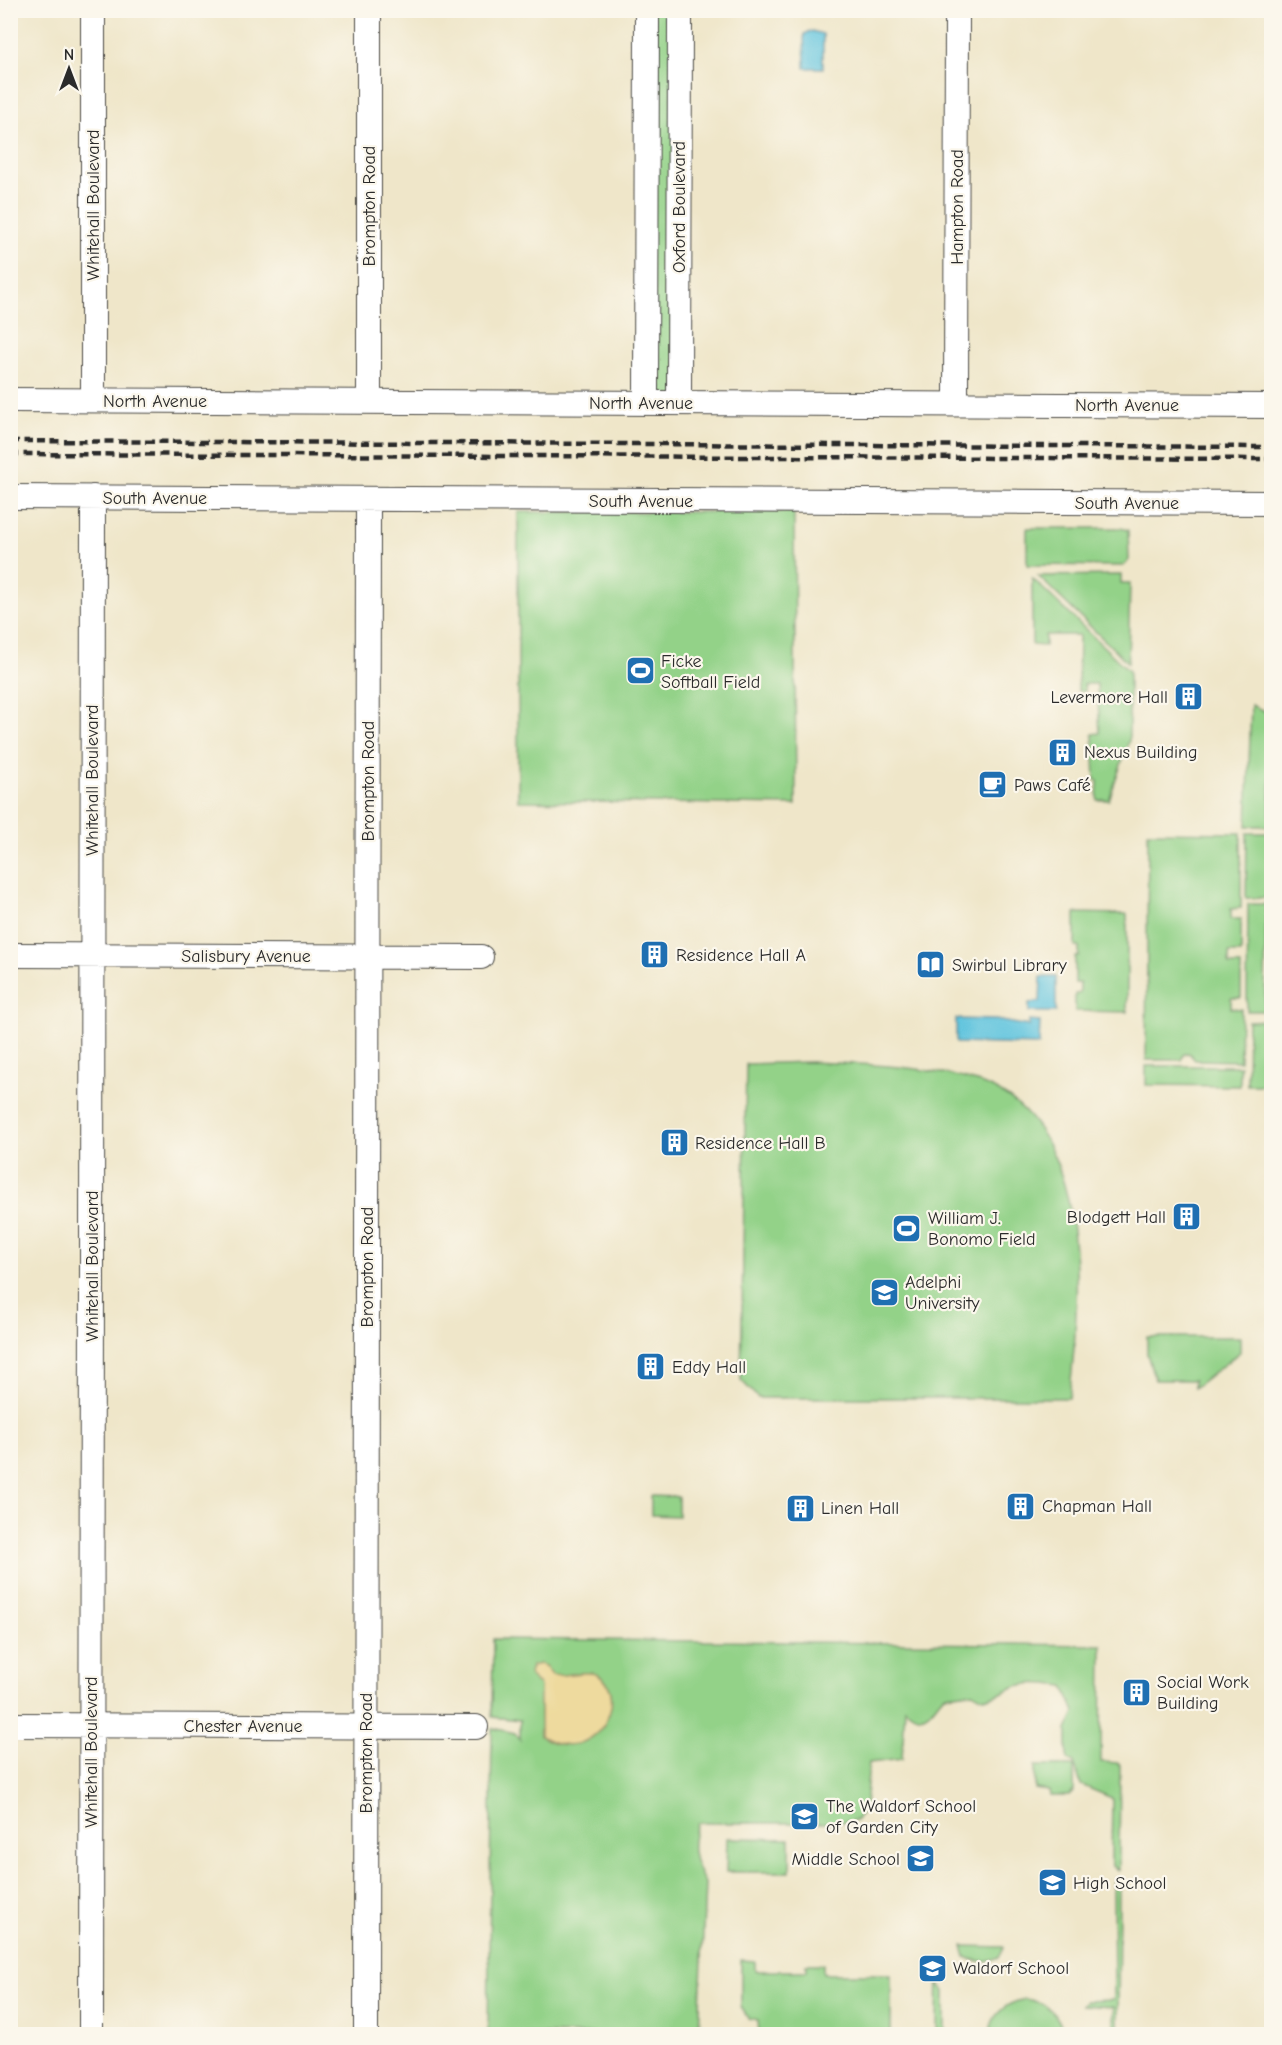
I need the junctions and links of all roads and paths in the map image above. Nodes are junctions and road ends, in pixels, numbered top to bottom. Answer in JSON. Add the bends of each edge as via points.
{"nodes":[{"id":1,"x":93,"y":10,"type":"edge"},
{"id":2,"x":369,"y":10,"type":"edge"},
{"id":3,"x":646,"y":10,"type":"edge"},
{"id":4,"x":680,"y":10,"type":"edge"},
{"id":5,"x":957,"y":10,"type":"edge"},
{"id":6,"x":679,"y":132,"type":"junction"},
{"id":7,"x":646,"y":133,"type":"junction"},
{"id":8,"x":10,"y":400,"type":"edge"},
{"id":9,"x":93,"y":400,"type":"junction"},
{"id":10,"x":369,"y":402,"type":"junction"},
{"id":11,"x":646,"y":403,"type":"junction"},
{"id":12,"x":679,"y":403,"type":"junction"},
{"id":13,"x":956,"y":404,"type":"junction"},
{"id":14,"x":1272,"y":406,"type":"edge"},
{"id":15,"x":10,"y":497,"type":"edge"},
{"id":16,"x":93,"y":497,"type":"junction"},
{"id":17,"x":368,"y":499,"type":"junction"},
{"id":18,"x":1272,"y":503,"type":"edge"},
{"id":19,"x":10,"y":955,"type":"edge"},
{"id":20,"x":92,"y":956,"type":"junction"},
{"id":21,"x":368,"y":957,"type":"junction"},
{"id":22,"x":481,"y":957,"type":"dead end"},
{"id":23,"x":10,"y":1725,"type":"edge"},
{"id":24,"x":92,"y":1725,"type":"junction"},
{"id":25,"x":366,"y":1727,"type":"junction"},
{"id":26,"x":476,"y":1727,"type":"dead end"},
{"id":27,"x":91,"y":2034,"type":"edge"},
{"id":28,"x":366,"y":2034,"type":"edge"}],
"edges":[{"from":1,"to":9,"type":"street","name":"Whitehall Boulevard"},
{"from":2,"to":10,"type":"street","name":"Brompton Road"},
{"from":3,"to":7,"type":"street","name":"Oxford Boulevard"},
{"from":4,"to":6,"type":"street","name":"Oxford Boulevard"},
{"from":5,"to":13,"type":"street","name":"Hampton Road"},
{"from":6,"to":7,"type":"street"},
{"from":6,"to":12,"type":"street","name":"Oxford Boulevard"},
{"from":7,"to":11,"type":"street","name":"Oxford Boulevard"},
{"from":8,"to":9,"type":"street","name":"North Avenue"},
{"from":9,"to":10,"type":"street","name":"North Avenue"},
{"from":10,"to":11,"type":"street","name":"North Avenue"},
{"from":11,"to":12,"type":"street","name":"North Avenue"},
{"from":12,"to":13,"type":"street","name":"North Avenue"},
{"from":13,"to":14,"type":"street","name":"North Avenue"},
{"from":15,"to":16,"type":"street","name":"South Avenue"},
{"from":16,"to":17,"type":"street","name":"South Avenue"},
{"from":16,"to":20,"type":"street","name":"Whitehall Boulevard"},
{"from":17,"to":18,"type":"street","name":"South Avenue"},
{"from":17,"to":21,"type":"street","name":"Brompton Road"},
{"from":19,"to":20,"type":"street","name":"Salisbury Avenue"},
{"from":20,"to":21,"type":"street","name":"Salisbury Avenue"},
{"from":20,"to":24,"type":"street","name":"Whitehall Boulevard"},
{"from":21,"to":22,"type":"street","name":"Salisbury Avenue"},
{"from":21,"to":25,"type":"street","name":"Brompton Road"},
{"from":23,"to":24,"type":"street","name":"Chester Avenue"},
{"from":24,"to":25,"type":"street","name":"Chester Avenue"},
{"from":24,"to":27,"type":"street","name":"Whitehall Boulevard"},
{"from":25,"to":26,"type":"street","name":"Chester Avenue"},
{"from":25,"to":28,"type":"street","name":"Brompton Road"}]}
